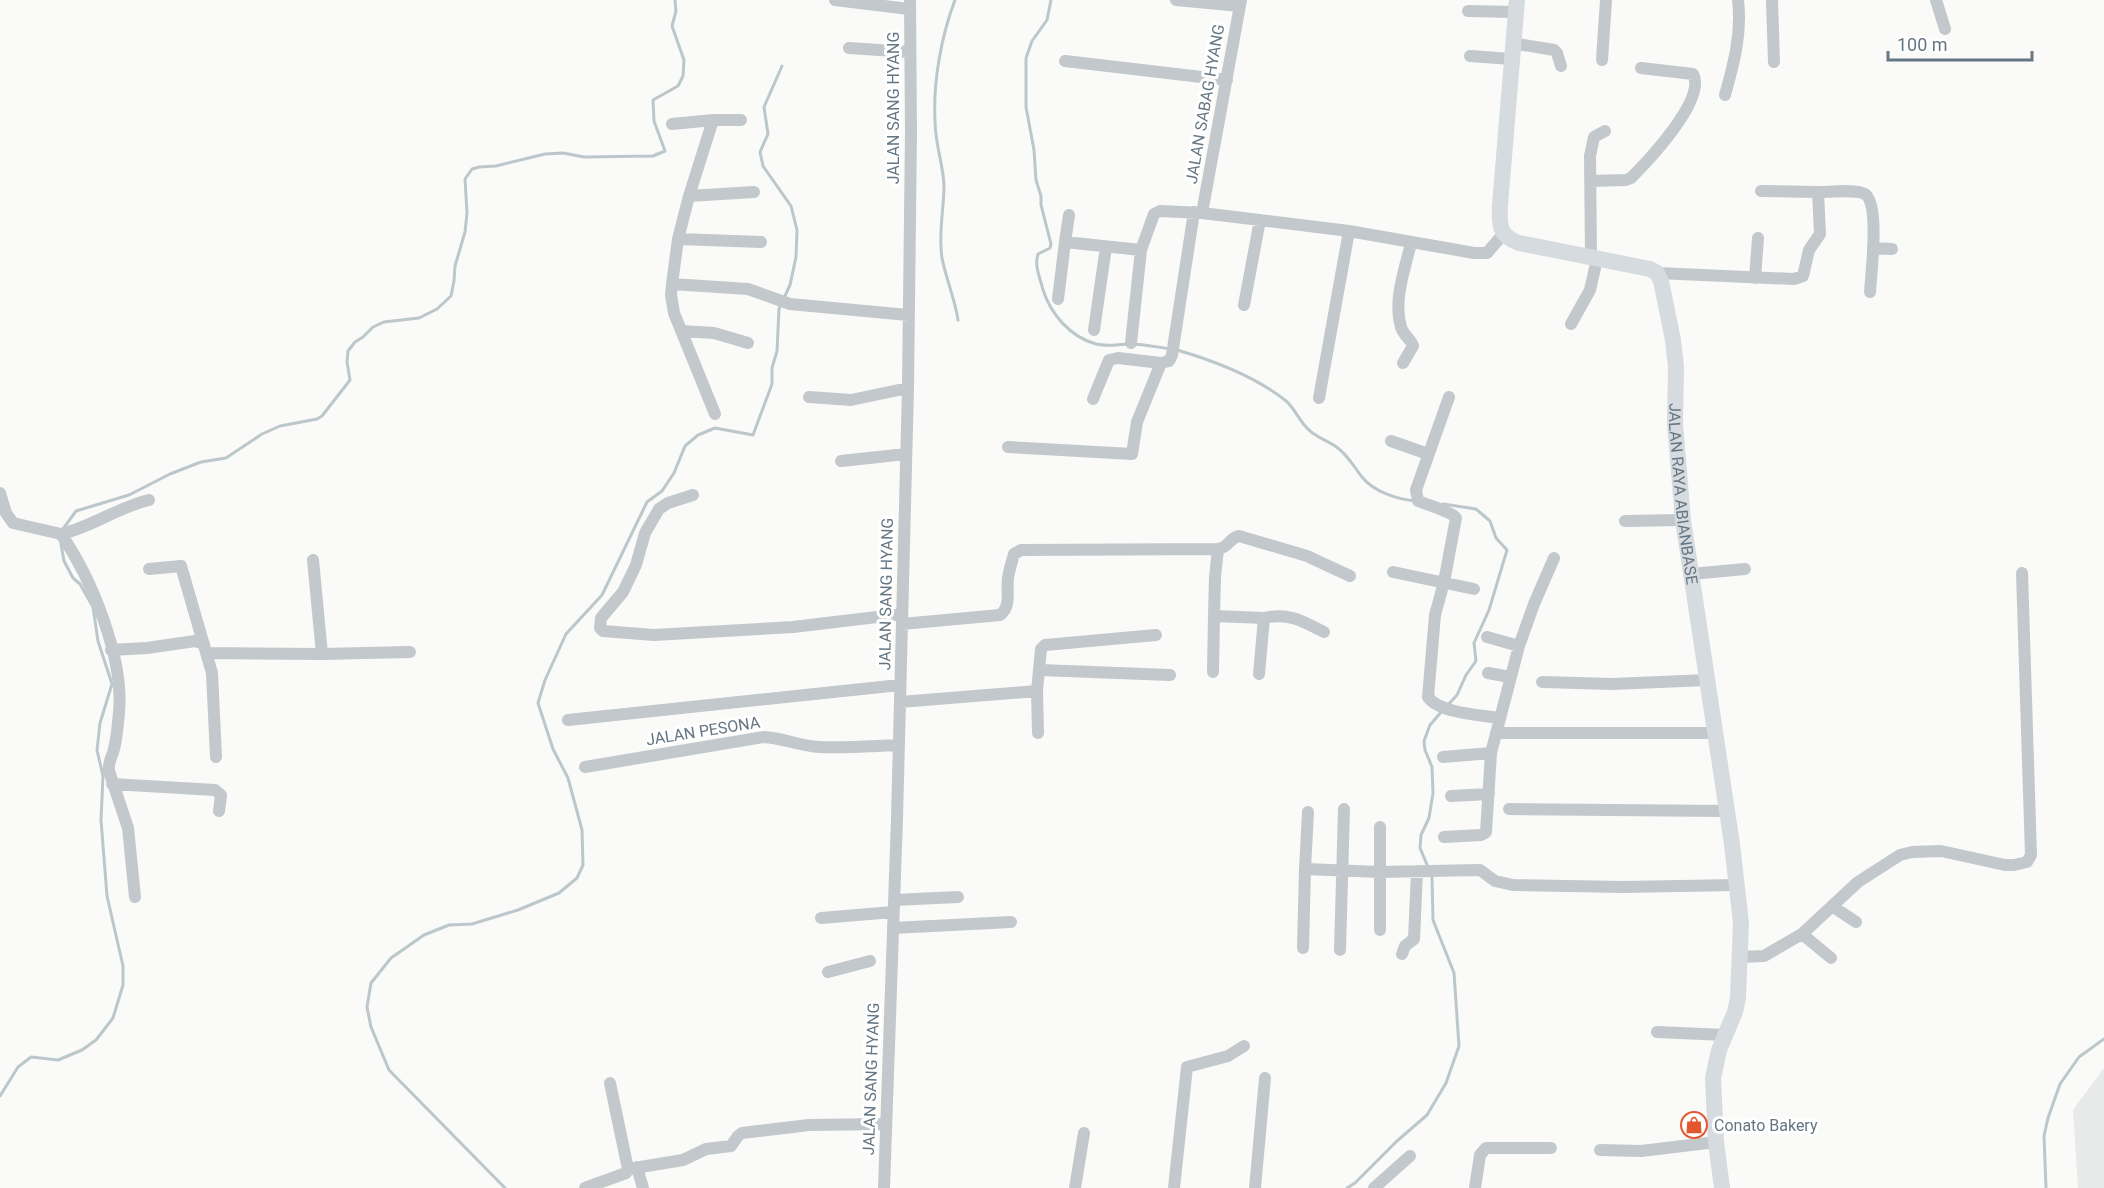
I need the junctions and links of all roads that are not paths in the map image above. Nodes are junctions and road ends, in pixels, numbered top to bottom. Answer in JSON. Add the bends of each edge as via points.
{"nodes":[{"id":1,"x":834,"y":0,"type":"edge"},
{"id":2,"x":1176,"y":0,"type":"edge"},
{"id":3,"x":1606,"y":0,"type":"edge"},
{"id":4,"x":1738,"y":0,"type":"edge"},
{"id":5,"x":1772,"y":0,"type":"edge"},
{"id":6,"x":1936,"y":0,"type":"edge"},
{"id":7,"x":1240,"y":3,"type":"edge"},
{"id":8,"x":909,"y":5,"type":"edge"},
{"id":9,"x":1516,"y":6,"type":"edge"},
{"id":10,"x":1468,"y":11,"type":"dead end"},
{"id":11,"x":1945,"y":29,"type":"dead end"},
{"id":12,"x":849,"y":48,"type":"dead end"},
{"id":13,"x":1512,"y":51,"type":"junction"},
{"id":14,"x":909,"y":52,"type":"junction"},
{"id":15,"x":1470,"y":56,"type":"dead end"},
{"id":16,"x":1602,"y":60,"type":"dead end"},
{"id":17,"x":1065,"y":61,"type":"dead end"},
{"id":18,"x":1774,"y":62,"type":"dead end"},
{"id":19,"x":1561,"y":66,"type":"dead end"},
{"id":20,"x":1641,"y":68,"type":"dead end"},
{"id":21,"x":1227,"y":80,"type":"junction"},
{"id":22,"x":1725,"y":95,"type":"dead end"},
{"id":23,"x":713,"y":120,"type":"junction"},
{"id":24,"x":741,"y":120,"type":"dead end"},
{"id":25,"x":672,"y":124,"type":"dead end"},
{"id":26,"x":1605,"y":131,"type":"dead end"},
{"id":27,"x":1590,"y":181,"type":"junction"},
{"id":28,"x":754,"y":192,"type":"dead end"},
{"id":29,"x":1761,"y":192,"type":"dead end"},
{"id":30,"x":1818,"y":192,"type":"junction"},
{"id":31,"x":689,"y":196,"type":"junction"},
{"id":32,"x":1198,"y":213,"type":"junction"},
{"id":33,"x":1069,"y":215,"type":"dead end"},
{"id":34,"x":1260,"y":220,"type":"junction"},
{"id":35,"x":1349,"y":231,"type":"junction"},
{"id":36,"x":1505,"y":235,"type":"junction"},
{"id":37,"x":1758,"y":238,"type":"dead end"},
{"id":38,"x":678,"y":239,"type":"junction"},
{"id":39,"x":760,"y":242,"type":"dead end"},
{"id":40,"x":1065,"y":242,"type":"junction"},
{"id":41,"x":1411,"y":243,"type":"junction"},
{"id":42,"x":1106,"y":247,"type":"junction"},
{"id":43,"x":1873,"y":248,"type":"junction"},
{"id":44,"x":1892,"y":249,"type":"dead end"},
{"id":45,"x":1141,"y":250,"type":"junction"},
{"id":46,"x":1594,"y":258,"type":"junction"},
{"id":47,"x":1657,"y":273,"type":"junction"},
{"id":48,"x":1755,"y":278,"type":"junction"},
{"id":49,"x":672,"y":284,"type":"junction"},
{"id":50,"x":1870,"y":292,"type":"dead end"},
{"id":51,"x":1058,"y":299,"type":"dead end"},
{"id":52,"x":1244,"y":305,"type":"dead end"},
{"id":53,"x":908,"y":315,"type":"junction"},
{"id":54,"x":1571,"y":324,"type":"dead end"},
{"id":55,"x":1094,"y":330,"type":"dead end"},
{"id":56,"x":682,"y":332,"type":"junction"},
{"id":57,"x":748,"y":343,"type":"dead end"},
{"id":58,"x":1131,"y":343,"type":"dead end"},
{"id":59,"x":1161,"y":363,"type":"junction"},
{"id":60,"x":1403,"y":363,"type":"dead end"},
{"id":61,"x":908,"y":387,"type":"junction"},
{"id":62,"x":809,"y":397,"type":"dead end"},
{"id":63,"x":1449,"y":397,"type":"dead end"},
{"id":64,"x":1319,"y":398,"type":"dead end"},
{"id":65,"x":1093,"y":399,"type":"dead end"},
{"id":66,"x":715,"y":414,"type":"dead end"},
{"id":67,"x":1391,"y":441,"type":"dead end"},
{"id":68,"x":1008,"y":447,"type":"dead end"},
{"id":69,"x":906,"y":454,"type":"junction"},
{"id":70,"x":1428,"y":454,"type":"junction"},
{"id":71,"x":841,"y":461,"type":"dead end"},
{"id":72,"x":0,"y":494,"type":"edge"},
{"id":73,"x":693,"y":495,"type":"dead end"},
{"id":74,"x":149,"y":500,"type":"dead end"},
{"id":75,"x":1683,"y":520,"type":"junction"},
{"id":76,"x":1625,"y":521,"type":"dead end"},
{"id":77,"x":61,"y":534,"type":"junction"},
{"id":78,"x":1218,"y":549,"type":"junction"},
{"id":79,"x":1554,"y":558,"type":"dead end"},
{"id":80,"x":313,"y":560,"type":"dead end"},
{"id":81,"x":149,"y":569,"type":"dead end"},
{"id":82,"x":1745,"y":569,"type":"dead end"},
{"id":83,"x":1393,"y":572,"type":"dead end"},
{"id":84,"x":2022,"y":573,"type":"dead end"},
{"id":85,"x":1691,"y":574,"type":"junction"},
{"id":86,"x":1350,"y":576,"type":"dead end"},
{"id":87,"x":1444,"y":582,"type":"junction"},
{"id":88,"x":1474,"y":590,"type":"dead end"},
{"id":89,"x":1214,"y":616,"type":"junction"},
{"id":90,"x":1264,"y":618,"type":"junction"},
{"id":91,"x":902,"y":619,"type":"junction"},
{"id":92,"x":1324,"y":632,"type":"dead end"},
{"id":93,"x":1156,"y":635,"type":"dead end"},
{"id":94,"x":1487,"y":637,"type":"dead end"},
{"id":95,"x":1519,"y":646,"type":"junction"},
{"id":96,"x":205,"y":648,"type":"junction"},
{"id":97,"x":111,"y":650,"type":"junction"},
{"id":98,"x":410,"y":652,"type":"dead end"},
{"id":99,"x":322,"y":654,"type":"junction"},
{"id":100,"x":1040,"y":670,"type":"junction"},
{"id":101,"x":1213,"y":672,"type":"dead end"},
{"id":102,"x":1488,"y":673,"type":"dead end"},
{"id":103,"x":1259,"y":674,"type":"dead end"},
{"id":104,"x":1170,"y":675,"type":"dead end"},
{"id":105,"x":1510,"y":677,"type":"junction"},
{"id":106,"x":1707,"y":680,"type":"junction"},
{"id":107,"x":1542,"y":682,"type":"dead end"},
{"id":108,"x":900,"y":685,"type":"junction"},
{"id":109,"x":1037,"y":691,"type":"junction"},
{"id":110,"x":900,"y":702,"type":"junction"},
{"id":111,"x":1500,"y":718,"type":"junction"},
{"id":112,"x":568,"y":720,"type":"dead end"},
{"id":113,"x":1038,"y":733,"type":"dead end"},
{"id":114,"x":1496,"y":733,"type":"junction"},
{"id":115,"x":1715,"y":733,"type":"junction"},
{"id":116,"x":899,"y":745,"type":"junction"},
{"id":117,"x":1491,"y":753,"type":"junction"},
{"id":118,"x":1443,"y":757,"type":"dead end"},
{"id":119,"x":216,"y":758,"type":"dead end"},
{"id":120,"x":585,"y":767,"type":"dead end"},
{"id":121,"x":112,"y":784,"type":"junction"},
{"id":122,"x":1489,"y":794,"type":"junction"},
{"id":123,"x":1451,"y":796,"type":"dead end"},
{"id":124,"x":1509,"y":808,"type":"dead end"},
{"id":125,"x":1344,"y":809,"type":"dead end"},
{"id":126,"x":219,"y":811,"type":"dead end"},
{"id":127,"x":1726,"y":811,"type":"junction"},
{"id":128,"x":1308,"y":812,"type":"dead end"},
{"id":129,"x":1380,"y":827,"type":"dead end"},
{"id":130,"x":1444,"y":837,"type":"dead end"},
{"id":131,"x":1305,"y":869,"type":"junction"},
{"id":132,"x":1342,"y":871,"type":"junction"},
{"id":133,"x":1419,"y":871,"type":"junction"},
{"id":134,"x":1380,"y":872,"type":"junction"},
{"id":135,"x":1737,"y":885,"type":"junction"},
{"id":136,"x":135,"y":897,"type":"dead end"},
{"id":137,"x":958,"y":897,"type":"dead end"},
{"id":138,"x":893,"y":906,"type":"junction"},
{"id":139,"x":1832,"y":906,"type":"junction"},
{"id":140,"x":821,"y":918,"type":"dead end"},
{"id":141,"x":1011,"y":922,"type":"dead end"},
{"id":142,"x":1856,"y":922,"type":"dead end"},
{"id":143,"x":892,"y":928,"type":"junction"},
{"id":144,"x":1380,"y":930,"type":"dead end"},
{"id":145,"x":1802,"y":934,"type":"junction"},
{"id":146,"x":1303,"y":948,"type":"dead end"},
{"id":147,"x":1340,"y":950,"type":"dead end"},
{"id":148,"x":1402,"y":954,"type":"dead end"},
{"id":149,"x":1740,"y":957,"type":"junction"},
{"id":150,"x":1831,"y":958,"type":"dead end"},
{"id":151,"x":870,"y":961,"type":"dead end"},
{"id":152,"x":828,"y":972,"type":"dead end"},
{"id":153,"x":1657,"y":1032,"type":"dead end"},
{"id":154,"x":1725,"y":1035,"type":"junction"},
{"id":155,"x":1244,"y":1046,"type":"dead end"},
{"id":156,"x":1265,"y":1078,"type":"dead end"},
{"id":157,"x":610,"y":1083,"type":"dead end"},
{"id":158,"x":886,"y":1124,"type":"junction"},
{"id":159,"x":1084,"y":1133,"type":"dead end"},
{"id":160,"x":1716,"y":1142,"type":"junction"},
{"id":161,"x":1551,"y":1148,"type":"dead end"},
{"id":162,"x":1600,"y":1150,"type":"dead end"},
{"id":163,"x":1410,"y":1156,"type":"dead end"},
{"id":164,"x":630,"y":1170,"type":"junction"},
{"id":165,"x":585,"y":1188,"type":"edge"},
{"id":166,"x":621,"y":1188,"type":"edge"},
{"id":167,"x":643,"y":1188,"type":"edge"},
{"id":168,"x":884,"y":1188,"type":"edge"},
{"id":169,"x":1075,"y":1188,"type":"edge"},
{"id":170,"x":1174,"y":1188,"type":"edge"},
{"id":171,"x":1255,"y":1188,"type":"edge"},
{"id":172,"x":1374,"y":1188,"type":"edge"},
{"id":173,"x":1475,"y":1188,"type":"edge"},
{"id":174,"x":1722,"y":1188,"type":"edge"}],
"edges":[{"from":1,"to":8,"type":"street"},
{"from":2,"to":7,"type":"street"},
{"from":3,"to":16,"type":"street"},
{"from":4,"to":22,"type":"street","via":[[1738,39]]},
{"from":5,"to":18,"type":"street"},
{"from":6,"to":11,"type":"street"},
{"from":7,"to":21,"type":"street","name":"JALAN SABAG HYANG"},
{"from":8,"to":14,"type":"street","name":"JALAN SANG HYANG"},
{"from":9,"to":10,"type":"street"},
{"from":9,"to":13,"type":"main road"},
{"from":12,"to":14,"type":"street"},
{"from":13,"to":15,"type":"street"},
{"from":13,"to":19,"type":"street","via":[[1554,50]]},
{"from":13,"to":36,"type":"main road","via":[[1499,214]]},
{"from":14,"to":53,"type":"street","name":"JALAN SANG HYANG"},
{"from":17,"to":21,"type":"street"},
{"from":20,"to":27,"type":"street","via":[[1692,74],[1695,81],[1688,106],[1670,137],[1631,178]]},
{"from":21,"to":32,"type":"street","name":"JALAN SABAG HYANG"},
{"from":23,"to":24,"type":"street"},
{"from":23,"to":25,"type":"street"},
{"from":23,"to":31,"type":"street"},
{"from":26,"to":27,"type":"street","via":[[1594,137],[1591,145]]},
{"from":27,"to":46,"type":"street"},
{"from":28,"to":31,"type":"street"},
{"from":29,"to":30,"type":"street"},
{"from":30,"to":43,"type":"street","via":[[1866,195],[1872,207]]},
{"from":30,"to":48,"type":"street","via":[[1820,234],[1809,250],[1805,273],[1794,279]]},
{"from":31,"to":38,"type":"street"},
{"from":32,"to":34,"type":"street"},
{"from":32,"to":45,"type":"street","via":[[1163,210],[1154,214]]},
{"from":32,"to":59,"type":"street","name":"JALAN SABAG HYANG","via":[[1172,355],[1169,361]]},
{"from":33,"to":40,"type":"street"},
{"from":34,"to":35,"type":"street"},
{"from":34,"to":52,"type":"street"},
{"from":35,"to":41,"type":"street"},
{"from":35,"to":64,"type":"street"},
{"from":36,"to":41,"type":"street","via":[[1484,254]]},
{"from":36,"to":46,"type":"main road","via":[[1520,243]]},
{"from":37,"to":48,"type":"street"},
{"from":38,"to":39,"type":"street"},
{"from":38,"to":49,"type":"street"},
{"from":40,"to":42,"type":"street"},
{"from":40,"to":51,"type":"street"},
{"from":41,"to":60,"type":"street","via":[[1399,303],[1400,326],[1413,346]]},
{"from":42,"to":45,"type":"street"},
{"from":42,"to":55,"type":"street"},
{"from":43,"to":44,"type":"street"},
{"from":43,"to":50,"type":"street"},
{"from":45,"to":58,"type":"street"},
{"from":46,"to":47,"type":"main road"},
{"from":46,"to":54,"type":"street","via":[[1590,290]]},
{"from":47,"to":48,"type":"street"},
{"from":47,"to":75,"type":"main road","name":"JALAN RAYA ABIANBASE","via":[[1668,309],[1675,358],[1675,424]]},
{"from":49,"to":53,"type":"street","via":[[748,289],[784,302]]},
{"from":49,"to":56,"type":"street","via":[[672,303]]},
{"from":53,"to":61,"type":"street","name":"JALAN SANG HYANG"},
{"from":56,"to":57,"type":"street","via":[[714,333]]},
{"from":56,"to":66,"type":"street"},
{"from":59,"to":65,"type":"street","via":[[1109,360]]},
{"from":59,"to":68,"type":"street","name":"JALAN SABAG HYANG","via":[[1137,422],[1132,454]]},
{"from":61,"to":62,"type":"street","via":[[851,400]]},
{"from":61,"to":69,"type":"street","name":"JALAN SANG HYANG"},
{"from":63,"to":70,"type":"street"},
{"from":67,"to":70,"type":"street"},
{"from":69,"to":71,"type":"street"},
{"from":69,"to":91,"type":"street","name":"JALAN SANG HYANG"},
{"from":70,"to":87,"type":"street","via":[[1416,490],[1418,501],[1456,518]]},
{"from":72,"to":77,"type":"street","via":[[13,523]]},
{"from":73,"to":91,"type":"street","via":[[658,509],[622,592],[601,618],[603,631],[654,635]]},
{"from":74,"to":77,"type":"street"},
{"from":75,"to":76,"type":"street"},
{"from":75,"to":85,"type":"main road","name":"JALAN RAYA ABIANBASE"},
{"from":77,"to":97,"type":"street","via":[[97,599]]},
{"from":78,"to":86,"type":"street","via":[[1239,536],[1307,556]]},
{"from":78,"to":89,"type":"street"},
{"from":78,"to":91,"type":"street","via":[[1021,550],[1014,554],[1007,606],[1000,615]]},
{"from":79,"to":95,"type":"street"},
{"from":80,"to":99,"type":"street"},
{"from":81,"to":96,"type":"street","via":[[181,566]]},
{"from":82,"to":85,"type":"street"},
{"from":83,"to":87,"type":"street"},
{"from":84,"to":139,"type":"street","via":[[2031,855],[2025,864],[2014,865],[1941,851],[1912,852],[1891,859]]},
{"from":85,"to":106,"type":"main road","name":"JALAN RAYA ABIANBASE"},
{"from":87,"to":88,"type":"street"},
{"from":87,"to":111,"type":"street","via":[[1435,615],[1430,700],[1447,708]]},
{"from":89,"to":90,"type":"street"},
{"from":89,"to":101,"type":"street"},
{"from":90,"to":92,"type":"street","via":[[1292,616]]},
{"from":90,"to":103,"type":"street"},
{"from":91,"to":108,"type":"street","name":"JALAN SANG HYANG"},
{"from":93,"to":100,"type":"street","via":[[1045,645],[1041,649]]},
{"from":94,"to":95,"type":"street"},
{"from":95,"to":105,"type":"street"},
{"from":96,"to":97,"type":"street","via":[[195,641]]},
{"from":96,"to":99,"type":"street"},
{"from":96,"to":119,"type":"street","via":[[212,673]]},
{"from":97,"to":121,"type":"street","via":[[119,699],[114,751],[108,761]]},
{"from":98,"to":99,"type":"street"},
{"from":100,"to":104,"type":"street"},
{"from":100,"to":109,"type":"street"},
{"from":102,"to":105,"type":"street"},
{"from":105,"to":111,"type":"street"},
{"from":106,"to":107,"type":"street"},
{"from":106,"to":115,"type":"main road","name":"JALAN RAYA ABIANBASE"},
{"from":108,"to":110,"type":"street","name":"JALAN SANG HYANG"},
{"from":108,"to":112,"type":"street"},
{"from":109,"to":110,"type":"street"},
{"from":109,"to":113,"type":"street"},
{"from":110,"to":116,"type":"street","name":"JALAN SANG HYANG"},
{"from":111,"to":114,"type":"street"},
{"from":114,"to":115,"type":"street"},
{"from":114,"to":117,"type":"street"},
{"from":115,"to":127,"type":"main road","name":"JALAN RAYA ABIANBASE"},
{"from":116,"to":120,"type":"street","name":"JALAN PESONA","via":[[818,747],[764,737]]},
{"from":116,"to":138,"type":"street","name":"JALAN SANG HYANG"},
{"from":117,"to":118,"type":"street"},
{"from":117,"to":122,"type":"street"},
{"from":121,"to":126,"type":"street","via":[[215,790],[220,795]]},
{"from":121,"to":136,"type":"street","via":[[128,828]]},
{"from":122,"to":123,"type":"street"},
{"from":122,"to":130,"type":"street","via":[[1484,835]]},
{"from":124,"to":127,"type":"street"},
{"from":125,"to":132,"type":"street"},
{"from":127,"to":135,"type":"main road","name":"JALAN RAYA ABIANBASE"},
{"from":128,"to":131,"type":"street"},
{"from":129,"to":134,"type":"street"},
{"from":131,"to":132,"type":"street"},
{"from":131,"to":146,"type":"street"},
{"from":132,"to":134,"type":"street"},
{"from":132,"to":147,"type":"street"},
{"from":133,"to":134,"type":"street"},
{"from":133,"to":135,"type":"street","via":[[1480,870],[1495,881],[1513,885]]},
{"from":133,"to":148,"type":"street","via":[[1414,939]]},
{"from":134,"to":144,"type":"street"},
{"from":135,"to":149,"type":"main road","name":"JALAN RAYA ABIANBASE"},
{"from":137,"to":138,"type":"street"},
{"from":138,"to":140,"type":"street"},
{"from":138,"to":143,"type":"street","name":"JALAN SANG HYANG"},
{"from":139,"to":142,"type":"street"},
{"from":139,"to":145,"type":"street"},
{"from":141,"to":143,"type":"street"},
{"from":143,"to":158,"type":"street","name":"JALAN SANG HYANG"},
{"from":145,"to":149,"type":"street","via":[[1764,956]]},
{"from":145,"to":150,"type":"street"},
{"from":149,"to":154,"type":"main road","name":"JALAN RAYA ABIANBASE","via":[[1735,1012]]},
{"from":151,"to":152,"type":"street"},
{"from":153,"to":154,"type":"street"},
{"from":154,"to":160,"type":"main road","name":"JALAN RAYA ABIANBASE","via":[[1715,1064]]},
{"from":155,"to":170,"type":"street","via":[[1227,1056],[1187,1067]]},
{"from":156,"to":171,"type":"street"},
{"from":157,"to":164,"type":"street"},
{"from":158,"to":164,"type":"street","via":[[809,1125],[742,1133],[731,1146]]},
{"from":158,"to":168,"type":"street","name":"JALAN SANG HYANG"},
{"from":159,"to":169,"type":"street"},
{"from":160,"to":162,"type":"street","via":[[1653,1150]]},
{"from":160,"to":174,"type":"main road","name":"JALAN RAYA ABIANBASE"},
{"from":161,"to":173,"type":"street","via":[[1486,1148],[1480,1155]]},
{"from":163,"to":172,"type":"street"},
{"from":164,"to":165,"type":"street"},
{"from":164,"to":166,"type":"street"},
{"from":164,"to":167,"type":"street"}]}
